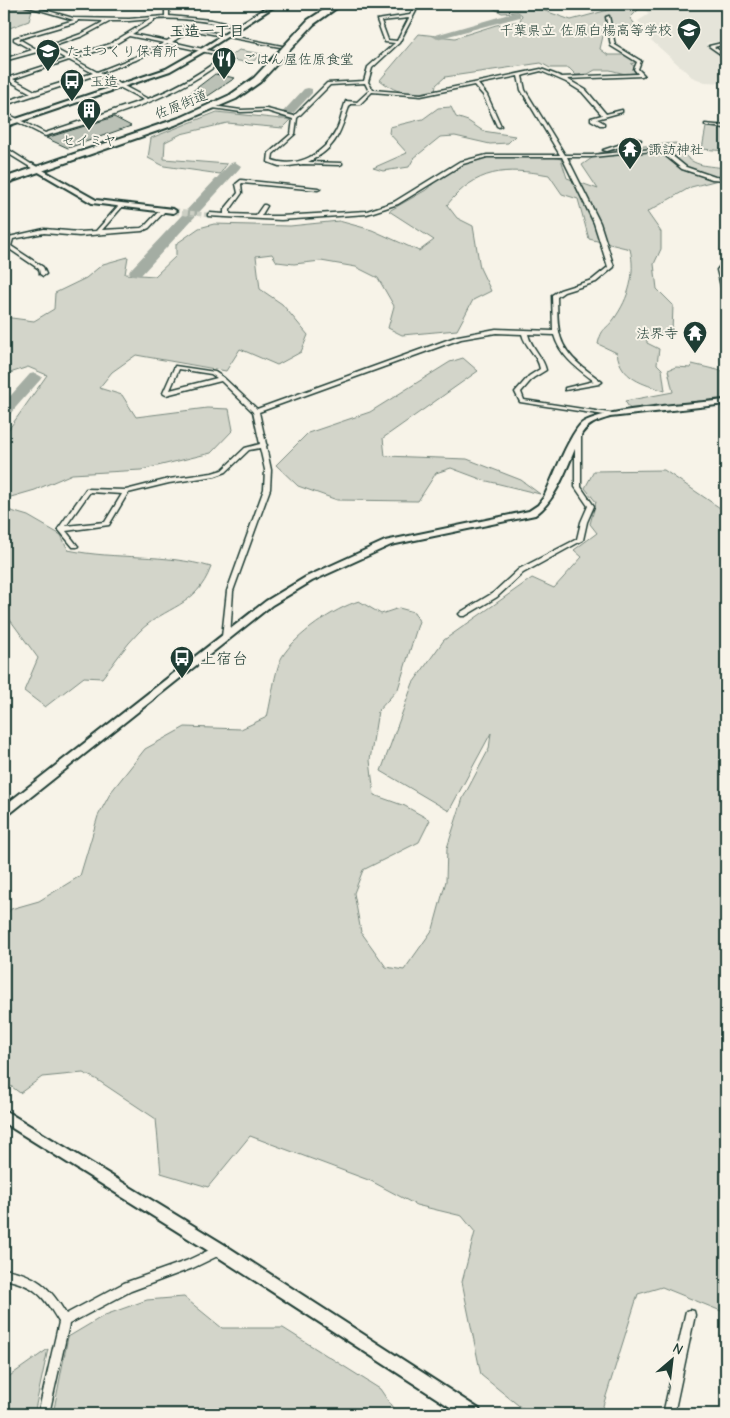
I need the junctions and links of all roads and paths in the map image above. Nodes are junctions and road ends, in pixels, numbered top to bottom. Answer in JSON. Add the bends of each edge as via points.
{"nodes":[{"id":1,"x":21,"y":4,"type":"edge"},
{"id":2,"x":167,"y":4,"type":"edge"},
{"id":3,"x":255,"y":4,"type":"edge"},
{"id":4,"x":276,"y":4,"type":"edge"},
{"id":5,"x":326,"y":4,"type":"edge"},
{"id":6,"x":338,"y":4,"type":"edge"},
{"id":7,"x":268,"y":8,"type":"junction"},
{"id":8,"x":167,"y":17,"type":"junction"},
{"id":9,"x":608,"y":17,"type":"dead end"},
{"id":10,"x":155,"y":19,"type":"junction"},
{"id":11,"x":79,"y":20,"type":"junction"},
{"id":12,"x":110,"y":20,"type":"junction"},
{"id":13,"x":180,"y":27,"type":"dead end"},
{"id":14,"x":239,"y":27,"type":"junction"},
{"id":15,"x":190,"y":29,"type":"junction"},
{"id":16,"x":131,"y":35,"type":"junction"},
{"id":17,"x":224,"y":36,"type":"junction"},
{"id":18,"x":398,"y":42,"type":"junction"},
{"id":19,"x":169,"y":43,"type":"junction"},
{"id":20,"x":726,"y":43,"type":"edge"},
{"id":21,"x":280,"y":46,"type":"junction"},
{"id":22,"x":48,"y":47,"type":"junction"},
{"id":23,"x":203,"y":50,"type":"junction"},
{"id":24,"x":36,"y":51,"type":"junction"},
{"id":25,"x":726,"y":57,"type":"edge"},
{"id":26,"x":4,"y":60,"type":"edge"},
{"id":27,"x":70,"y":60,"type":"junction"},
{"id":28,"x":96,"y":73,"type":"junction"},
{"id":29,"x":523,"y":74,"type":"junction"},
{"id":30,"x":6,"y":78,"type":"edge"},
{"id":31,"x":562,"y":78,"type":"junction"},
{"id":32,"x":366,"y":82,"type":"junction"},
{"id":33,"x":474,"y":84,"type":"junction"},
{"id":34,"x":122,"y":86,"type":"junction"},
{"id":35,"x":371,"y":91,"type":"junction"},
{"id":36,"x":35,"y":93,"type":"junction"},
{"id":37,"x":149,"y":101,"type":"junction"},
{"id":38,"x":213,"y":107,"type":"junction"},
{"id":39,"x":4,"y":111,"type":"edge"},
{"id":40,"x":620,"y":111,"type":"dead end"},
{"id":41,"x":605,"y":116,"type":"junction"},
{"id":42,"x":293,"y":117,"type":"junction"},
{"id":43,"x":18,"y":120,"type":"junction"},
{"id":44,"x":602,"y":124,"type":"dead end"},
{"id":45,"x":707,"y":124,"type":"dead end"},
{"id":46,"x":4,"y":125,"type":"edge"},
{"id":47,"x":499,"y":126,"type":"dead end"},
{"id":48,"x":726,"y":127,"type":"edge"},
{"id":49,"x":639,"y":140,"type":"dead end"},
{"id":50,"x":4,"y":149,"type":"edge"},
{"id":51,"x":563,"y":155,"type":"junction"},
{"id":52,"x":574,"y":156,"type":"junction"},
{"id":53,"x":301,"y":163,"type":"junction"},
{"id":54,"x":340,"y":164,"type":"dead end"},
{"id":55,"x":35,"y":168,"type":"junction"},
{"id":56,"x":4,"y":176,"type":"edge"},
{"id":57,"x":726,"y":179,"type":"edge"},
{"id":58,"x":4,"y":182,"type":"edge"},
{"id":59,"x":318,"y":189,"type":"dead end"},
{"id":60,"x":121,"y":206,"type":"junction"},
{"id":61,"x":264,"y":206,"type":"dead end"},
{"id":62,"x":163,"y":210,"type":"junction"},
{"id":63,"x":173,"y":211,"type":"tunnel mouth"},
{"id":64,"x":210,"y":215,"type":"tunnel mouth"},
{"id":65,"x":227,"y":216,"type":"junction"},
{"id":66,"x":257,"y":218,"type":"junction"},
{"id":67,"x":98,"y":232,"type":"junction"},
{"id":68,"x":6,"y":246,"type":"edge"},
{"id":69,"x":726,"y":262,"type":"edge"},
{"id":70,"x":43,"y":274,"type":"dead end"},
{"id":71,"x":726,"y":294,"type":"edge"},
{"id":72,"x":525,"y":332,"type":"junction"},
{"id":73,"x":556,"y":333,"type":"junction"},
{"id":74,"x":222,"y":379,"type":"junction"},
{"id":75,"x":566,"y":389,"type":"dead end"},
{"id":76,"x":726,"y":402,"type":"edge"},
{"id":77,"x":256,"y":411,"type":"junction"},
{"id":78,"x":609,"y":415,"type":"junction"},
{"id":79,"x":578,"y":433,"type":"junction"},
{"id":80,"x":264,"y":445,"type":"junction"},
{"id":81,"x":126,"y":492,"type":"junction"},
{"id":82,"x":61,"y":529,"type":"junction"},
{"id":83,"x":74,"y":546,"type":"dead end"},
{"id":84,"x":463,"y":614,"type":"dead end"},
{"id":85,"x":226,"y":637,"type":"junction"},
{"id":86,"x":4,"y":812,"type":"edge"},
{"id":87,"x":4,"y":1116,"type":"edge"},
{"id":88,"x":220,"y":1250,"type":"junction"},
{"id":89,"x":4,"y":1274,"type":"edge"},
{"id":90,"x":690,"y":1315,"type":"dead end"},
{"id":91,"x":64,"y":1321,"type":"junction"},
{"id":92,"x":43,"y":1414,"type":"edge"},
{"id":93,"x":474,"y":1414,"type":"edge"},
{"id":94,"x":668,"y":1414,"type":"edge"}],
"edges":[{"from":1,"to":11,"type":"street"},
{"from":2,"to":8,"type":"street"},
{"from":3,"to":7,"type":"street"},
{"from":4,"to":7,"type":"street"},
{"from":5,"to":21,"type":"highway","name":"佐原街道","via":[[297,25]]},
{"from":6,"to":38,"type":"highway","name":"佐原街道","via":[[304,26],[259,79]]},
{"from":7,"to":14,"type":"street"},
{"from":8,"to":10,"type":"street"},
{"from":8,"to":14,"type":"street"},
{"from":9,"to":31,"type":"street","via":[[613,46],[639,62],[636,69],[642,75]]},
{"from":10,"to":12,"type":"street"},
{"from":10,"to":16,"type":"street"},
{"from":11,"to":12,"type":"street"},
{"from":11,"to":24,"type":"street","via":[[14,39]]},
{"from":12,"to":22,"type":"street","via":[[82,36]]},
{"from":13,"to":15,"type":"street"},
{"from":14,"to":17,"type":"street"},
{"from":15,"to":17,"type":"street"},
{"from":15,"to":19,"type":"street"},
{"from":16,"to":19,"type":"street"},
{"from":16,"to":27,"type":"street"},
{"from":17,"to":21,"type":"street"},
{"from":17,"to":23,"type":"street"},
{"from":18,"to":18,"type":"street","via":[[413,14],[379,20],[386,41]]},
{"from":18,"to":32,"type":"street","via":[[370,68]]},
{"from":19,"to":23,"type":"street"},
{"from":19,"to":28,"type":"street","via":[[137,60]]},
{"from":20,"to":25,"type":"street","via":[[711,46]]},
{"from":21,"to":55,"type":"highway","name":"佐原街道","via":[[254,76],[217,99]]},
{"from":22,"to":24,"type":"street"},
{"from":22,"to":27,"type":"street"},
{"from":23,"to":34,"type":"street","via":[[168,70]]},
{"from":23,"to":37,"type":"street","via":[[227,55],[197,78]]},
{"from":24,"to":26,"type":"street"},
{"from":27,"to":28,"type":"street"},
{"from":27,"to":30,"type":"street"},
{"from":28,"to":34,"type":"street"},
{"from":28,"to":36,"type":"street"},
{"from":29,"to":31,"type":"street","via":[[541,70]]},
{"from":29,"to":33,"type":"street","via":[[505,75]]},
{"from":29,"to":51,"type":"street","via":[[520,76],[523,90]]},
{"from":30,"to":36,"type":"street"},
{"from":31,"to":41,"type":"street","via":[[584,91]]},
{"from":32,"to":35,"type":"street"},
{"from":32,"to":42,"type":"street","via":[[329,84]]},
{"from":33,"to":35,"type":"street","via":[[421,95]]},
{"from":33,"to":47,"type":"street","via":[[485,95]]},
{"from":34,"to":37,"type":"street"},
{"from":34,"to":43,"type":"street"},
{"from":35,"to":53,"type":"street","via":[[358,103],[348,102],[332,142],[311,160]]},
{"from":36,"to":39,"type":"street","via":[[6,102]]},
{"from":37,"to":43,"type":"street","via":[[45,135]]},
{"from":38,"to":42,"type":"street","via":[[267,110]]},
{"from":38,"to":55,"type":"highway","name":"佐原街道"},
{"from":39,"to":43,"type":"street"},
{"from":40,"to":41,"type":"street"},
{"from":41,"to":44,"type":"street","via":[[593,119]]},
{"from":42,"to":53,"type":"street","via":[[293,134],[271,154],[270,161],[280,165]]},
{"from":43,"to":46,"type":"street"},
{"from":45,"to":48,"type":"street"},
{"from":49,"to":52,"type":"street"},
{"from":50,"to":55,"type":"street"},
{"from":51,"to":52,"type":"street"},
{"from":51,"to":66,"type":"street","via":[[487,156],[461,163],[396,204],[367,212]]},
{"from":51,"to":73,"type":"street","via":[[597,223],[612,264],[594,281],[554,296]]},
{"from":52,"to":57,"type":"street","via":[[653,150],[668,155],[684,168]]},
{"from":53,"to":54,"type":"street"},
{"from":55,"to":56,"type":"highway","name":"佐原街道"},
{"from":55,"to":58,"type":"highway","name":"佐原街道"},
{"from":55,"to":60,"type":"street","via":[[87,200]]},
{"from":59,"to":65,"type":"street","via":[[240,181],[240,193],[227,210]]},
{"from":60,"to":62,"type":"street"},
{"from":60,"to":67,"type":"street"},
{"from":61,"to":66,"type":"street"},
{"from":62,"to":63,"type":"street"},
{"from":62,"to":67,"type":"street","via":[[142,229]]},
{"from":64,"to":65,"type":"street"},
{"from":65,"to":66,"type":"street"},
{"from":67,"to":68,"type":"street","via":[[32,232],[11,238]]},
{"from":68,"to":70,"type":"street","via":[[41,268]]},
{"from":69,"to":71,"type":"street","via":[[720,270]]},
{"from":72,"to":73,"type":"street"},
{"from":72,"to":77,"type":"street","via":[[460,337]]},
{"from":72,"to":78,"type":"street","via":[[526,343],[540,358],[543,370],[518,392],[522,401]]},
{"from":73,"to":75,"type":"street","via":[[558,345],[564,353],[599,382]]},
{"from":74,"to":74,"type":"street","via":[[213,382],[166,393],[177,367],[214,373]]},
{"from":74,"to":77,"type":"street"},
{"from":76,"to":78,"type":"street"},
{"from":77,"to":80,"type":"street"},
{"from":78,"to":79,"type":"street","via":[[592,420]]},
{"from":79,"to":84,"type":"street","via":[[578,487],[591,506],[580,540],[521,571],[495,595]]},
{"from":79,"to":85,"type":"street","via":[[551,493],[532,513],[388,544],[289,590]]},
{"from":80,"to":81,"type":"street","via":[[247,449],[224,471],[213,475],[169,481]]},
{"from":80,"to":85,"type":"street","via":[[267,488],[230,591]]},
{"from":81,"to":82,"type":"street","via":[[107,524]]},
{"from":81,"to":82,"type":"street","via":[[88,490]]},
{"from":82,"to":83,"type":"street"},
{"from":85,"to":86,"type":"street"},
{"from":87,"to":88,"type":"street"},
{"from":88,"to":91,"type":"street","via":[[128,1287]]},
{"from":88,"to":93,"type":"street"},
{"from":89,"to":91,"type":"street","via":[[30,1280],[41,1287]]},
{"from":90,"to":94,"type":"street"},
{"from":91,"to":92,"type":"street"}]}
